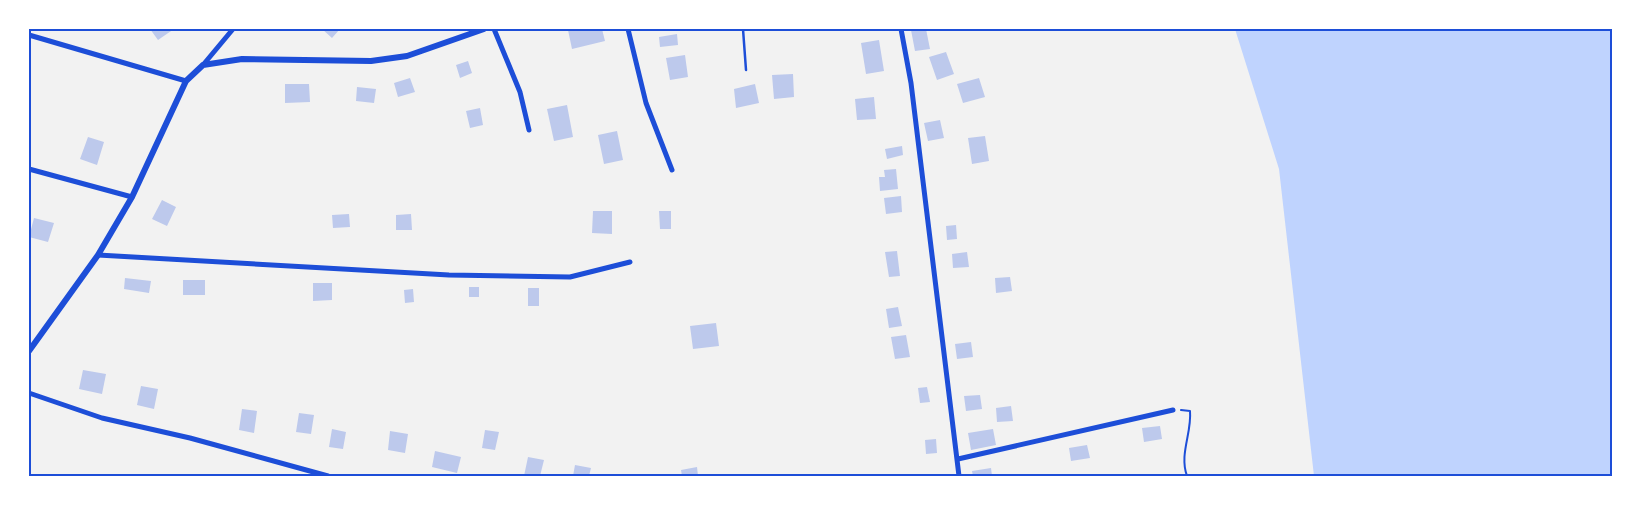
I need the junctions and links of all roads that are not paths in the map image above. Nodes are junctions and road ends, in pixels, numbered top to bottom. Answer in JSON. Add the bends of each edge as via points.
{"nodes":[{"id":1,"x":233,"y":29,"type":"edge"},
{"id":2,"x":484,"y":29,"type":"edge"},
{"id":3,"x":494,"y":29,"type":"edge"},
{"id":4,"x":628,"y":29,"type":"edge"},
{"id":5,"x":743,"y":29,"type":"edge"},
{"id":6,"x":901,"y":29,"type":"edge"},
{"id":7,"x":29,"y":36,"type":"edge"},
{"id":8,"x":203,"y":66,"type":"junction"},
{"id":9,"x":746,"y":70,"type":"dead end"},
{"id":10,"x":186,"y":81,"type":"junction"},
{"id":11,"x":529,"y":130,"type":"dead end"},
{"id":12,"x":29,"y":169,"type":"edge"},
{"id":13,"x":672,"y":170,"type":"dead end"},
{"id":14,"x":132,"y":197,"type":"junction"},
{"id":15,"x":98,"y":255,"type":"junction"},
{"id":16,"x":630,"y":262,"type":"dead end"},
{"id":17,"x":29,"y":350,"type":"edge"},
{"id":18,"x":29,"y":393,"type":"edge"},
{"id":19,"x":1173,"y":410,"type":"road end"},
{"id":20,"x":958,"y":459,"type":"junction"},
{"id":21,"x":328,"y":476,"type":"edge"},
{"id":22,"x":959,"y":476,"type":"edge"}],
"edges":[{"from":1,"to":8,"type":"street"},
{"from":2,"to":8,"type":"street","via":[[407,56],[371,61],[242,59]]},
{"from":3,"to":11,"type":"street","via":[[520,92]]},
{"from":4,"to":13,"type":"street","via":[[646,103]]},
{"from":5,"to":9,"type":"lane"},
{"from":6,"to":20,"type":"street","via":[[911,83]]},
{"from":7,"to":10,"type":"street"},
{"from":8,"to":10,"type":"street"},
{"from":10,"to":14,"type":"street"},
{"from":12,"to":14,"type":"street"},
{"from":14,"to":15,"type":"street"},
{"from":15,"to":16,"type":"street","via":[[449,275],[570,277]]},
{"from":15,"to":17,"type":"street"},
{"from":18,"to":21,"type":"street","via":[[102,418],[190,438]]},
{"from":19,"to":20,"type":"street"},
{"from":20,"to":22,"type":"street"}]}
